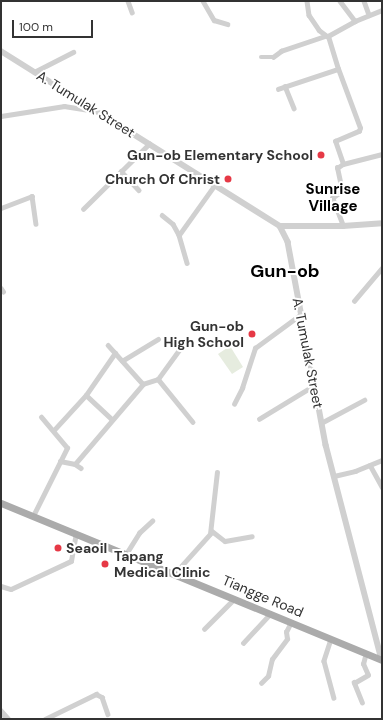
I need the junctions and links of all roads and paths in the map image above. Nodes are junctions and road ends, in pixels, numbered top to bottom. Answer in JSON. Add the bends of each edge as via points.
{"nodes":[{"id":1,"x":128,"y":1,"type":"edge"},
{"id":2,"x":202,"y":1,"type":"edge"},
{"id":3,"x":307,"y":1,"type":"edge"},
{"id":4,"x":340,"y":1,"type":"edge"},
{"id":5,"x":364,"y":1,"type":"edge"},
{"id":6,"x":382,"y":10,"type":"edge"},
{"id":7,"x":132,"y":12,"type":"dead end"},
{"id":8,"x":369,"y":15,"type":"junction"},
{"id":9,"x":354,"y":20,"type":"junction"},
{"id":10,"x":227,"y":24,"type":"dead end"},
{"id":11,"x":327,"y":36,"type":"junction"},
{"id":12,"x":1,"y":51,"type":"edge"},
{"id":13,"x":73,"y":52,"type":"dead end"},
{"id":14,"x":261,"y":57,"type":"dead end"},
{"id":15,"x":338,"y":69,"type":"junction"},
{"id":16,"x":34,"y":72,"type":"junction"},
{"id":17,"x":286,"y":86,"type":"junction"},
{"id":18,"x":278,"y":89,"type":"dead end"},
{"id":19,"x":294,"y":108,"type":"dead end"},
{"id":20,"x":100,"y":112,"type":"junction"},
{"id":21,"x":1,"y":116,"type":"edge"},
{"id":22,"x":149,"y":144,"type":"junction"},
{"id":23,"x":382,"y":154,"type":"edge"},
{"id":24,"x":343,"y":164,"type":"junction"},
{"id":25,"x":121,"y":171,"type":"junction"},
{"id":26,"x":214,"y":186,"type":"junction"},
{"id":27,"x":139,"y":190,"type":"dead end"},
{"id":28,"x":1,"y":208,"type":"edge"},
{"id":29,"x":83,"y":209,"type":"dead end"},
{"id":30,"x":162,"y":215,"type":"dead end"},
{"id":31,"x":382,"y":223,"type":"edge"},
{"id":32,"x":36,"y":224,"type":"dead end"},
{"id":33,"x":280,"y":226,"type":"junction"},
{"id":34,"x":343,"y":226,"type":"junction"},
{"id":35,"x":179,"y":235,"type":"junction"},
{"id":36,"x":187,"y":263,"type":"dead end"},
{"id":37,"x":382,"y":268,"type":"edge"},
{"id":38,"x":354,"y":301,"type":"dead end"},
{"id":39,"x":300,"y":315,"type":"junction"},
{"id":40,"x":158,"y":339,"type":"dead end"},
{"id":41,"x":108,"y":345,"type":"dead end"},
{"id":42,"x":180,"y":349,"type":"dead end"},
{"id":43,"x":115,"y":353,"type":"junction"},
{"id":44,"x":122,"y":361,"type":"junction"},
{"id":45,"x":158,"y":379,"type":"junction"},
{"id":46,"x":144,"y":384,"type":"junction"},
{"id":47,"x":314,"y":386,"type":"junction"},
{"id":48,"x":86,"y":395,"type":"junction"},
{"id":49,"x":364,"y":400,"type":"dead end"},
{"id":50,"x":234,"y":404,"type":"dead end"},
{"id":51,"x":41,"y":417,"type":"dead end"},
{"id":52,"x":112,"y":419,"type":"junction"},
{"id":53,"x":259,"y":419,"type":"dead end"},
{"id":54,"x":193,"y":422,"type":"dead end"},
{"id":55,"x":321,"y":423,"type":"junction"},
{"id":56,"x":54,"y":430,"type":"junction"},
{"id":57,"x":382,"y":460,"type":"edge"},
{"id":58,"x":60,"y":461,"type":"junction"},
{"id":59,"x":75,"y":464,"type":"junction"},
{"id":60,"x":370,"y":465,"type":"junction"},
{"id":61,"x":81,"y":468,"type":"dead end"},
{"id":62,"x":217,"y":472,"type":"dead end"},
{"id":63,"x":334,"y":476,"type":"junction"},
{"id":64,"x":382,"y":487,"type":"edge"},
{"id":65,"x":1,"y":503,"type":"edge"},
{"id":66,"x":33,"y":516,"type":"junction"},
{"id":67,"x":152,"y":521,"type":"dead end"},
{"id":68,"x":212,"y":531,"type":"junction"},
{"id":69,"x":76,"y":534,"type":"junction"},
{"id":70,"x":252,"y":536,"type":"dead end"},
{"id":71,"x":126,"y":554,"type":"junction"},
{"id":72,"x":174,"y":573,"type":"junction"},
{"id":73,"x":1,"y":586,"type":"edge"},
{"id":74,"x":234,"y":599,"type":"junction"},
{"id":75,"x":270,"y":614,"type":"junction"},
{"id":76,"x":291,"y":622,"type":"junction"},
{"id":77,"x":204,"y":629,"type":"dead end"},
{"id":78,"x":331,"y":639,"type":"junction"},
{"id":79,"x":242,"y":643,"type":"dead end"},
{"id":80,"x":366,"y":653,"type":"junction"},
{"id":81,"x":382,"y":660,"type":"edge"},
{"id":82,"x":261,"y":683,"type":"dead end"},
{"id":83,"x":334,"y":698,"type":"dead end"},
{"id":84,"x":362,"y":703,"type":"dead end"},
{"id":85,"x":1,"y":711,"type":"edge"},
{"id":86,"x":108,"y":714,"type":"dead end"},
{"id":87,"x":8,"y":719,"type":"edge"},
{"id":88,"x":46,"y":719,"type":"edge"}],
"edges":[{"from":1,"to":7,"type":"street"},
{"from":2,"to":10,"type":"street","via":[[214,20]]},
{"from":3,"to":11,"type":"street","via":[[309,15]]},
{"from":4,"to":9,"type":"street"},
{"from":5,"to":8,"type":"street"},
{"from":6,"to":8,"type":"street"},
{"from":8,"to":9,"type":"street"},
{"from":9,"to":11,"type":"street"},
{"from":11,"to":14,"type":"street","via":[[281,51],[273,57]]},
{"from":11,"to":15,"type":"street"},
{"from":12,"to":16,"type":"street","name":"A. Tumulak Street"},
{"from":13,"to":16,"type":"street"},
{"from":15,"to":17,"type":"street"},
{"from":15,"to":24,"type":"street","via":[[360,128],[359,131],[336,139]]},
{"from":16,"to":20,"type":"street","name":"A. Tumulak Street"},
{"from":17,"to":18,"type":"street"},
{"from":17,"to":19,"type":"street"},
{"from":20,"to":21,"type":"street","via":[[64,106]]},
{"from":20,"to":22,"type":"street","name":"A. Tumulak Street"},
{"from":22,"to":25,"type":"street"},
{"from":22,"to":26,"type":"street","name":"A. Tumulak Street"},
{"from":23,"to":24,"type":"street"},
{"from":24,"to":34,"type":"street","via":[[336,168],[342,192],[332,198]]},
{"from":25,"to":27,"type":"street"},
{"from":25,"to":29,"type":"street"},
{"from":26,"to":33,"type":"street","name":"A. Tumulak Street"},
{"from":26,"to":35,"type":"street"},
{"from":28,"to":32,"type":"street","via":[[32,196]]},
{"from":30,"to":35,"type":"street","via":[[173,224]]},
{"from":31,"to":34,"type":"street"},
{"from":33,"to":34,"type":"street"},
{"from":33,"to":39,"type":"street","name":"A. Tumulak Street","via":[[288,242]]},
{"from":35,"to":36,"type":"street"},
{"from":37,"to":38,"type":"street"},
{"from":39,"to":47,"type":"street","name":"A. Tumulak Street"},
{"from":39,"to":50,"type":"street","via":[[255,348]]},
{"from":40,"to":44,"type":"street"},
{"from":41,"to":43,"type":"street"},
{"from":42,"to":45,"type":"street"},
{"from":43,"to":44,"type":"street"},
{"from":43,"to":48,"type":"street"},
{"from":44,"to":46,"type":"street"},
{"from":45,"to":46,"type":"street"},
{"from":45,"to":54,"type":"street"},
{"from":46,"to":52,"type":"street"},
{"from":47,"to":53,"type":"street"},
{"from":47,"to":55,"type":"street","name":"A. Tumulak Street"},
{"from":48,"to":52,"type":"street"},
{"from":48,"to":56,"type":"street"},
{"from":49,"to":55,"type":"street"},
{"from":51,"to":56,"type":"street"},
{"from":52,"to":59,"type":"street"},
{"from":55,"to":63,"type":"street","name":"A. Tumulak Street"},
{"from":56,"to":58,"type":"street","via":[[66,446]]},
{"from":57,"to":60,"type":"street"},
{"from":58,"to":59,"type":"street"},
{"from":58,"to":66,"type":"street"},
{"from":59,"to":61,"type":"street"},
{"from":60,"to":63,"type":"street"},
{"from":60,"to":64,"type":"street"},
{"from":62,"to":68,"type":"street"},
{"from":63,"to":81,"type":"street","name":"A. Tumulak Street"},
{"from":65,"to":66,"type":"main road","name":"Tiangge Road"},
{"from":66,"to":69,"type":"main road","name":"Tiangge Road"},
{"from":67,"to":71,"type":"street","via":[[139,533]]},
{"from":68,"to":70,"type":"street","via":[[225,541]]},
{"from":68,"to":72,"type":"street"},
{"from":69,"to":71,"type":"main road","name":"Tiangge Road"},
{"from":69,"to":73,"type":"street","via":[[70,561],[11,589]]},
{"from":71,"to":72,"type":"main road","name":"Tiangge Road"},
{"from":72,"to":74,"type":"main road","name":"Tiangge Road"},
{"from":74,"to":75,"type":"main road","name":"Tiangge Road"},
{"from":74,"to":77,"type":"street"},
{"from":75,"to":76,"type":"main road","name":"Tiangge Road"},
{"from":75,"to":79,"type":"street"},
{"from":76,"to":78,"type":"main road","name":"Tiangge Road"},
{"from":76,"to":82,"type":"street","via":[[286,632],[287,639],[272,659],[268,676]]},
{"from":78,"to":80,"type":"main road","name":"Tiangge Road"},
{"from":78,"to":83,"type":"street","via":[[324,662]]},
{"from":80,"to":81,"type":"main road","name":"Tiangge Road"},
{"from":80,"to":84,"type":"street","via":[[363,664],[368,675],[354,683]]},
{"from":85,"to":87,"type":"street"},
{"from":86,"to":88,"type":"street","via":[[102,697],[96,694]]}]}
